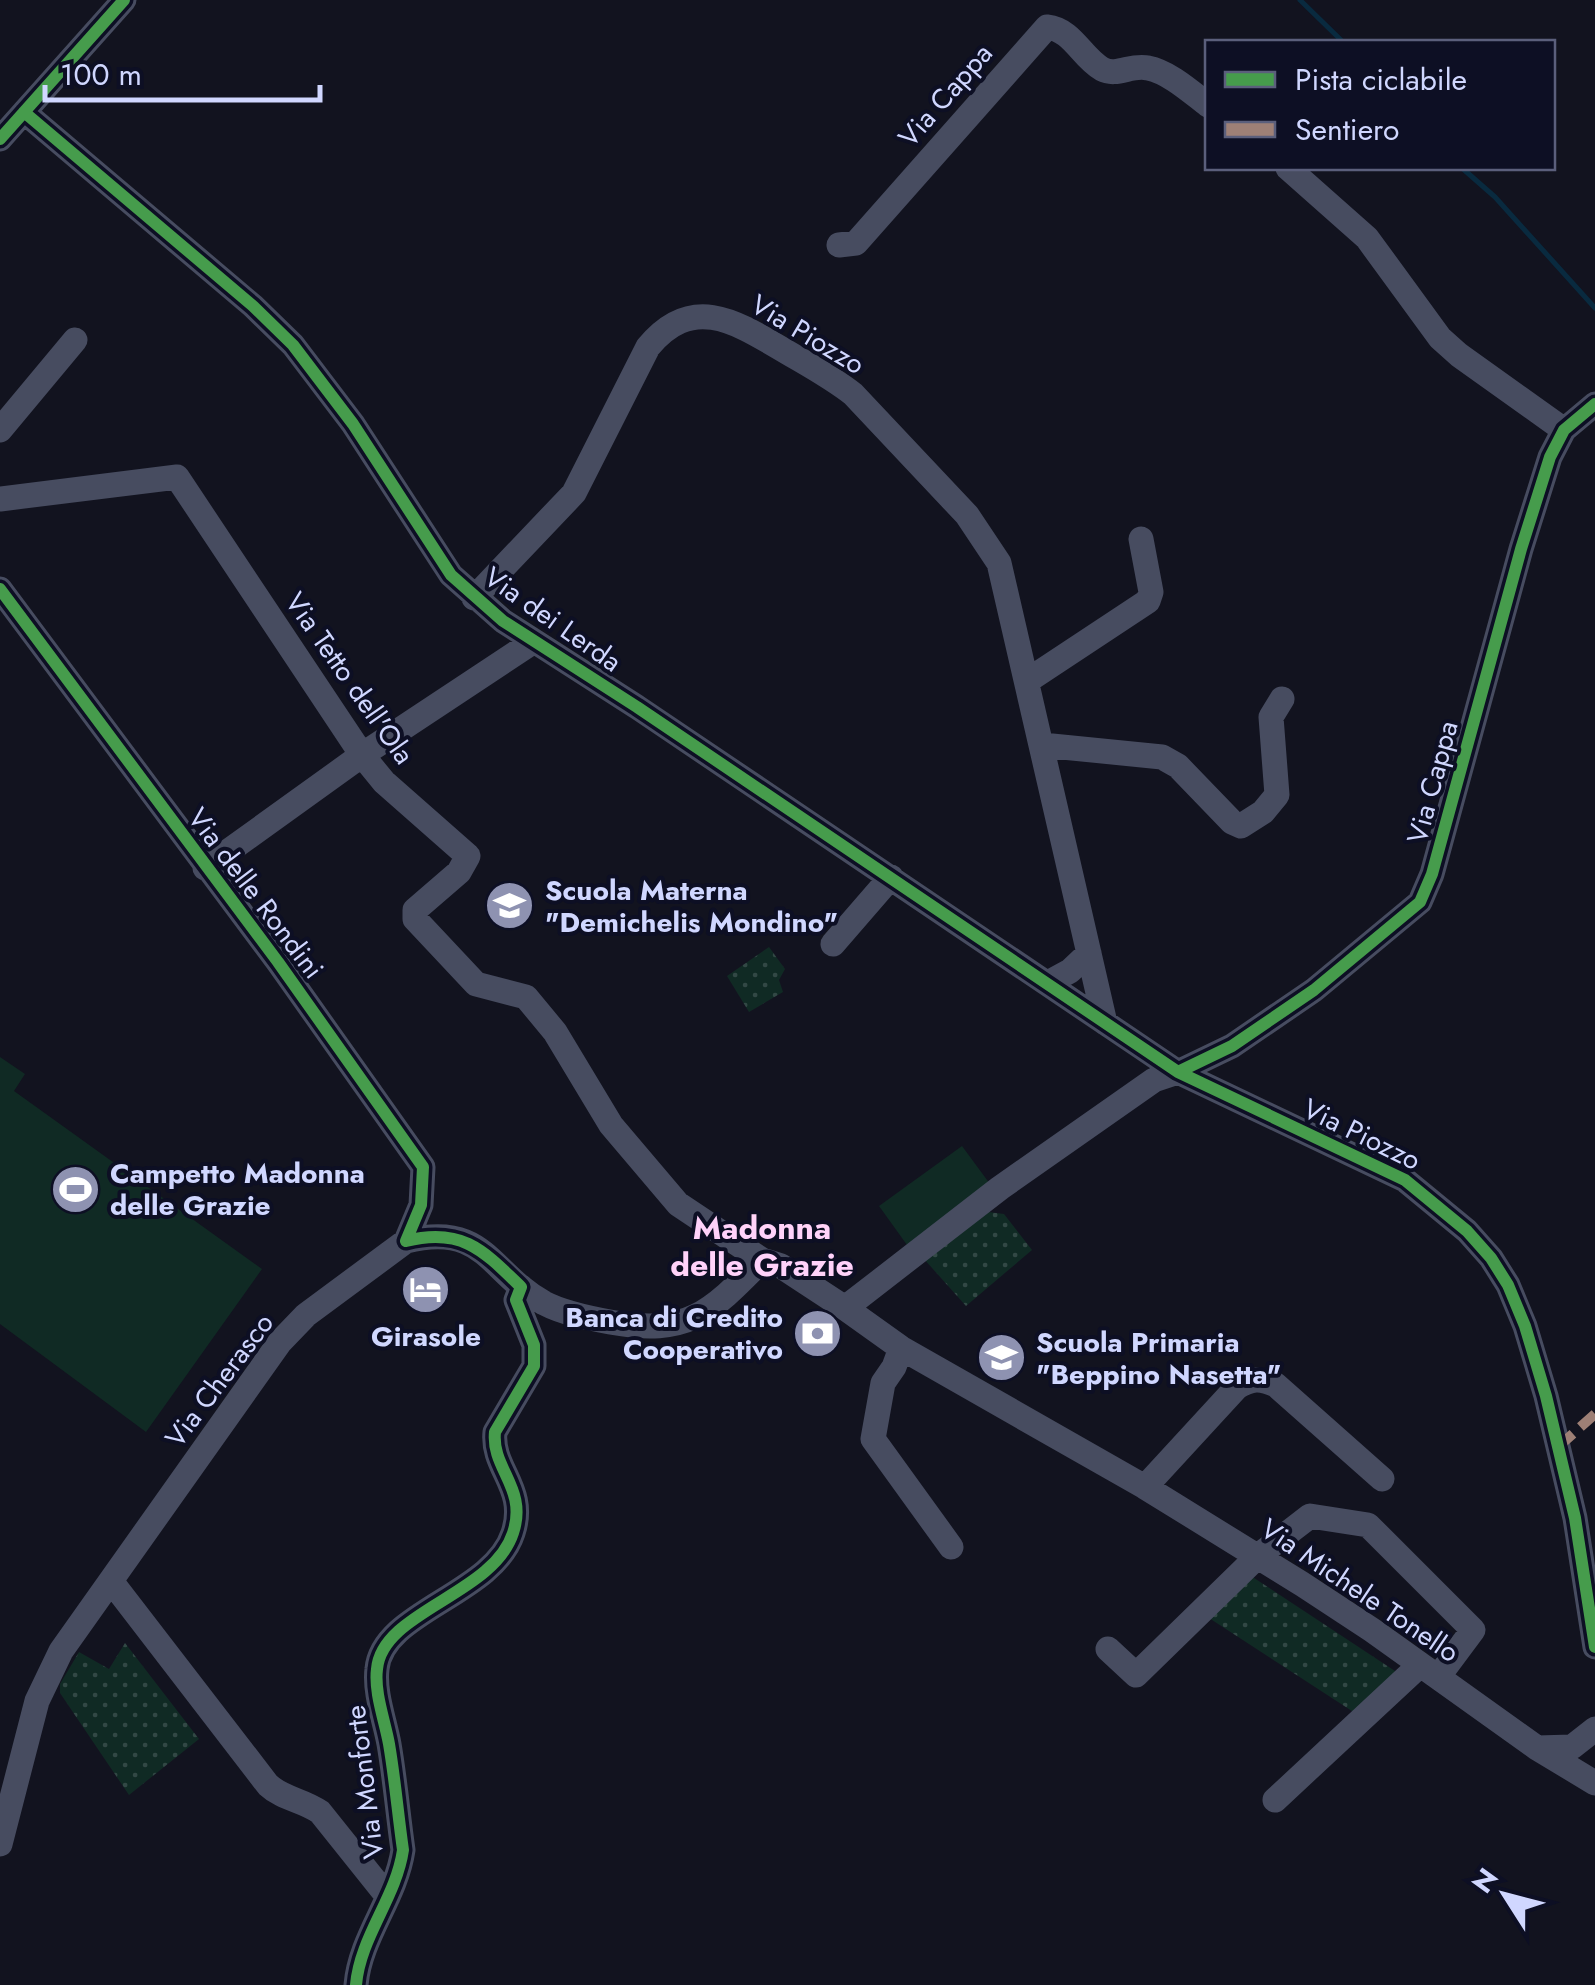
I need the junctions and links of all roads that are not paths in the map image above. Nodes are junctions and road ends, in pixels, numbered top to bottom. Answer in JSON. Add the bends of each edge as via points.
{"nodes":[{"id":1,"x":124,"y":0,"type":"edge"},
{"id":2,"x":1205,"y":103,"type":"edge"},
{"id":3,"x":24,"y":112,"type":"junction"},
{"id":4,"x":0,"y":140,"type":"edge"},
{"id":5,"x":1290,"y":170,"type":"edge"},
{"id":6,"x":839,"y":245,"type":"dead end"},
{"id":7,"x":75,"y":340,"type":"dead end"},
{"id":8,"x":1595,"y":404,"type":"edge"},
{"id":9,"x":0,"y":430,"type":"edge"},
{"id":10,"x":1564,"y":430,"type":"junction"},
{"id":11,"x":0,"y":499,"type":"edge"},
{"id":12,"x":1141,"y":539,"type":"dead end"},
{"id":13,"x":0,"y":590,"type":"edge"},
{"id":14,"x":474,"y":598,"type":"junction"},
{"id":15,"x":534,"y":641,"type":"junction"},
{"id":16,"x":1027,"y":680,"type":"junction"},
{"id":17,"x":1282,"y":699,"type":"dead end"},
{"id":18,"x":1042,"y":745,"type":"junction"},
{"id":19,"x":362,"y":755,"type":"junction"},
{"id":20,"x":205,"y":868,"type":"junction"},
{"id":21,"x":891,"y":877,"type":"junction"},
{"id":22,"x":833,"y":944,"type":"dead end"},
{"id":23,"x":1089,"y":953,"type":"junction"},
{"id":24,"x":1048,"y":982,"type":"junction"},
{"id":25,"x":1106,"y":1023,"type":"junction"},
{"id":26,"x":1178,"y":1072,"type":"junction"},
{"id":27,"x":406,"y":1241,"type":"junction"},
{"id":28,"x":762,"y":1260,"type":"junction"},
{"id":29,"x":521,"y":1286,"type":"junction"},
{"id":30,"x":845,"y":1308,"type":"junction"},
{"id":31,"x":901,"y":1348,"type":"junction"},
{"id":32,"x":1382,"y":1479,"type":"dead end"},
{"id":33,"x":1146,"y":1487,"type":"junction"},
{"id":34,"x":952,"y":1547,"type":"dead end"},
{"id":35,"x":1258,"y":1556,"type":"junction"},
{"id":36,"x":111,"y":1581,"type":"junction"},
{"id":37,"x":1595,"y":1647,"type":"edge"},
{"id":38,"x":1108,"y":1649,"type":"dead end"},
{"id":39,"x":1429,"y":1671,"type":"junction"},
{"id":40,"x":1595,"y":1729,"type":"edge"},
{"id":41,"x":1536,"y":1748,"type":"junction"},
{"id":42,"x":1595,"y":1764,"type":"edge"},
{"id":43,"x":1595,"y":1783,"type":"edge"},
{"id":44,"x":1275,"y":1800,"type":"dead end"},
{"id":45,"x":0,"y":1844,"type":"edge"},
{"id":46,"x":388,"y":1898,"type":"junction"},
{"id":47,"x":356,"y":1985,"type":"edge"}],
"edges":[{"from":1,"to":3,"type":"street"},
{"from":2,"to":6,"type":"street","name":"Via Cappa","via":[[1148,68],[1100,68],[1066,34],[1047,27],[856,243]]},
{"from":3,"to":4,"type":"street"},
{"from":3,"to":14,"type":"street","name":"Via dei Lerda","via":[[292,345],[353,424],[439,559]]},
{"from":5,"to":10,"type":"street","via":[[1367,238],[1440,338]]},
{"from":7,"to":9,"type":"street"},
{"from":8,"to":10,"type":"street","name":"Via Cappa"},
{"from":10,"to":26,"type":"street","name":"Via Cappa","via":[[1527,530],[1420,902],[1314,990],[1232,1046]]},
{"from":11,"to":19,"type":"street","name":"Via Tetto dell'Ola","via":[[177,476]]},
{"from":12,"to":16,"type":"street","via":[[1148,602]]},
{"from":13,"to":20,"type":"street","name":"Via delle Rondini"},
{"from":14,"to":15,"type":"street","name":"Via dei Lerda"},
{"from":14,"to":16,"type":"street","name":"Via Piozzo","via":[[574,493],[658,335],[689,318],[722,318],[854,394],[966,515],[999,564]]},
{"from":15,"to":19,"type":"street"},
{"from":15,"to":21,"type":"street","name":"Via dei Lerda"},
{"from":16,"to":18,"type":"street","name":"Via Piozzo"},
{"from":17,"to":18,"type":"street","via":[[1271,717],[1277,796],[1242,826],[1162,758]]},
{"from":18,"to":23,"type":"street","name":"Via Piozzo"},
{"from":19,"to":20,"type":"street"},
{"from":19,"to":28,"type":"street","name":"Via Tetto dell'Ola","via":[[468,856],[415,910],[415,919],[476,984],[526,997],[642,1164],[678,1204]]},
{"from":20,"to":27,"type":"street","name":"Via delle Rondini","via":[[423,1167],[422,1205]]},
{"from":21,"to":22,"type":"street"},
{"from":21,"to":24,"type":"street","name":"Via dei Lerda"},
{"from":23,"to":24,"type":"street"},
{"from":23,"to":25,"type":"street","name":"Via Piozzo"},
{"from":24,"to":25,"type":"street","name":"Via dei Lerda"},
{"from":25,"to":26,"type":"street","name":"Via Piozzo"},
{"from":26,"to":30,"type":"street","name":"Via Cappa","via":[[1154,1080],[1000,1188]]},
{"from":26,"to":37,"type":"street","name":"Via Piozzo","via":[[1406,1180],[1491,1258],[1526,1326],[1546,1396],[1575,1518]]},
{"from":27,"to":29,"type":"street","via":[[466,1240]]},
{"from":27,"to":36,"type":"street","name":"Via Cherasco","via":[[306,1314],[280,1342]]},
{"from":28,"to":29,"type":"street","via":[[704,1313],[659,1327],[585,1317],[545,1304]]},
{"from":28,"to":30,"type":"street"},
{"from":29,"to":46,"type":"street","name":"Via Monforte","via":[[516,1300],[534,1346],[534,1366],[494,1444],[514,1489],[513,1532],[494,1566],[395,1633],[376,1666],[403,1850]]},
{"from":30,"to":31,"type":"street","name":"Via Michele Tonello"},
{"from":31,"to":33,"type":"street","name":"Via Michele Tonello"},
{"from":31,"to":34,"type":"street","via":[[883,1384],[872,1439]]},
{"from":32,"to":33,"type":"street","via":[[1276,1386],[1250,1379]]},
{"from":33,"to":35,"type":"street","name":"Via Michele Tonello"},
{"from":35,"to":38,"type":"street","via":[[1136,1675]]},
{"from":35,"to":39,"type":"street","name":"Via Michele Tonello"},
{"from":35,"to":39,"type":"street","via":[[1310,1516],[1368,1525],[1473,1630]]},
{"from":36,"to":45,"type":"street","name":"Via Cherasco","via":[[47,1678]]},
{"from":36,"to":46,"type":"street","via":[[268,1785],[320,1812]]},
{"from":39,"to":41,"type":"street","name":"Via Michele Tonello"},
{"from":39,"to":44,"type":"street"},
{"from":40,"to":41,"type":"street","via":[[1572,1747]]},
{"from":41,"to":42,"type":"street","name":"Via Michele Tonello"},
{"from":41,"to":43,"type":"street","name":"Via Michele Tonello"},
{"from":46,"to":47,"type":"street","name":"Via Monforte","via":[[358,1964]]}]}
